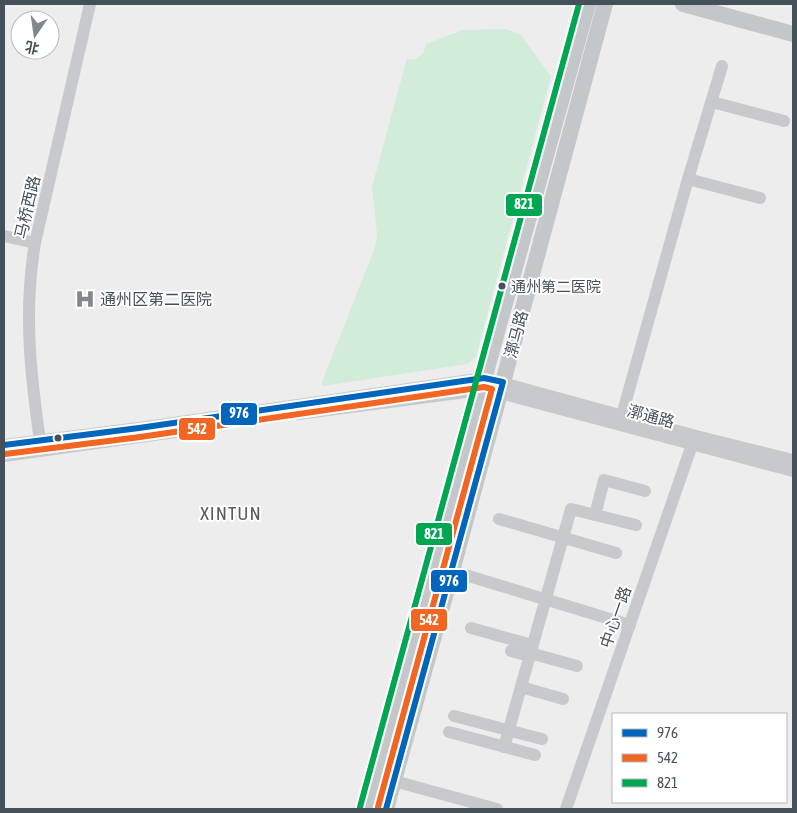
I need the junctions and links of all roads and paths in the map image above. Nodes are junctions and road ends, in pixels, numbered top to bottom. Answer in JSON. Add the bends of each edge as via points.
{"nodes":[{"id":1,"x":90,"y":4,"type":"edge"},
{"id":2,"x":588,"y":4,"type":"edge"},
{"id":3,"x":605,"y":4,"type":"edge"},
{"id":4,"x":683,"y":4,"type":"edge"},
{"id":5,"x":719,"y":4,"type":"edge"},
{"id":6,"x":793,"y":23,"type":"edge"},
{"id":7,"x":793,"y":34,"type":"edge"},
{"id":8,"x":722,"y":66,"type":"dead end"},
{"id":9,"x":712,"y":102,"type":"junction"},
{"id":10,"x":784,"y":121,"type":"dead end"},
{"id":11,"x":688,"y":179,"type":"junction"},
{"id":12,"x":760,"y":198,"type":"dead end"},
{"id":13,"x":4,"y":236,"type":"edge"},
{"id":14,"x":35,"y":243,"type":"junction"},
{"id":15,"x":482,"y":384,"type":"junction"},
{"id":16,"x":502,"y":388,"type":"junction"},
{"id":17,"x":622,"y":415,"type":"junction"},
{"id":18,"x":694,"y":440,"type":"junction"},
{"id":19,"x":4,"y":445,"type":"edge"},
{"id":20,"x":41,"y":446,"type":"junction"},
{"id":21,"x":4,"y":456,"type":"edge"},
{"id":22,"x":793,"y":460,"type":"edge"},
{"id":23,"x":793,"y":471,"type":"edge"},
{"id":24,"x":645,"y":491,"type":"dead end"},
{"id":25,"x":595,"y":514,"type":"junction"},
{"id":26,"x":499,"y":519,"type":"dead end"},
{"id":27,"x":636,"y":525,"type":"dead end"},
{"id":28,"x":563,"y":538,"type":"junction"},
{"id":29,"x":616,"y":553,"type":"dead end"},
{"id":30,"x":452,"y":571,"type":"junction"},
{"id":31,"x":545,"y":599,"type":"junction"},
{"id":32,"x":630,"y":625,"type":"junction"},
{"id":33,"x":471,"y":628,"type":"dead end"},
{"id":34,"x":531,"y":651,"type":"junction"},
{"id":35,"x":511,"y":652,"type":"dead end"},
{"id":36,"x":577,"y":666,"type":"dead end"},
{"id":37,"x":521,"y":687,"type":"junction"},
{"id":38,"x":563,"y":699,"type":"dead end"},
{"id":39,"x":454,"y":716,"type":"dead end"},
{"id":40,"x":509,"y":730,"type":"junction"},
{"id":41,"x":449,"y":732,"type":"dead end"},
{"id":42,"x":542,"y":739,"type":"dead end"},
{"id":43,"x":504,"y":747,"type":"junction"},
{"id":44,"x":535,"y":755,"type":"dead end"},
{"id":45,"x":394,"y":781,"type":"junction"},
{"id":46,"x":368,"y":809,"type":"edge"},
{"id":47,"x":386,"y":809,"type":"edge"},
{"id":48,"x":497,"y":809,"type":"edge"},
{"id":49,"x":566,"y":809,"type":"edge"}],
"edges":[{"from":1,"to":14,"type":"street","name":"马桥西路"},
{"from":2,"to":15,"type":"main road","name":"漷马路"},
{"from":3,"to":16,"type":"main road","name":"漷马路"},
{"from":4,"to":7,"type":"main road"},
{"from":5,"to":6,"type":"main road"},
{"from":8,"to":9,"type":"street"},
{"from":9,"to":10,"type":"street"},
{"from":9,"to":11,"type":"street"},
{"from":11,"to":12,"type":"street"},
{"from":11,"to":17,"type":"street"},
{"from":13,"to":14,"type":"street"},
{"from":14,"to":20,"type":"street","name":"马桥西路","via":[[28,334]]},
{"from":15,"to":16,"type":"street"},
{"from":15,"to":20,"type":"street","via":[[276,409]]},
{"from":15,"to":46,"type":"main road","name":"漷马路"},
{"from":16,"to":17,"type":"street","name":"漷通路"},
{"from":16,"to":18,"type":"street","name":"漷通路"},
{"from":16,"to":30,"type":"main road","name":"漷马路"},
{"from":17,"to":18,"type":"street","name":"漷通路"},
{"from":18,"to":22,"type":"street","name":"漷通路"},
{"from":18,"to":23,"type":"street","name":"漷通路"},
{"from":18,"to":32,"type":"street","name":"中心一路"},
{"from":19,"to":20,"type":"street"},
{"from":20,"to":21,"type":"street"},
{"from":24,"to":25,"type":"street","via":[[604,480]]},
{"from":25,"to":27,"type":"street"},
{"from":25,"to":28,"type":"street","via":[[571,508]]},
{"from":26,"to":28,"type":"street"},
{"from":28,"to":29,"type":"street"},
{"from":28,"to":31,"type":"street"},
{"from":30,"to":31,"type":"street"},
{"from":30,"to":45,"type":"main road","name":"漷马路"},
{"from":31,"to":32,"type":"street"},
{"from":31,"to":34,"type":"street"},
{"from":32,"to":49,"type":"street","name":"中心一路"},
{"from":33,"to":34,"type":"street"},
{"from":34,"to":35,"type":"street"},
{"from":34,"to":36,"type":"street"},
{"from":34,"to":37,"type":"street"},
{"from":37,"to":38,"type":"street"},
{"from":37,"to":40,"type":"street"},
{"from":39,"to":40,"type":"street"},
{"from":40,"to":42,"type":"street"},
{"from":40,"to":43,"type":"street"},
{"from":41,"to":43,"type":"street"},
{"from":43,"to":44,"type":"street"},
{"from":45,"to":47,"type":"main road","name":"漷马路"},
{"from":45,"to":48,"type":"street"}]}
